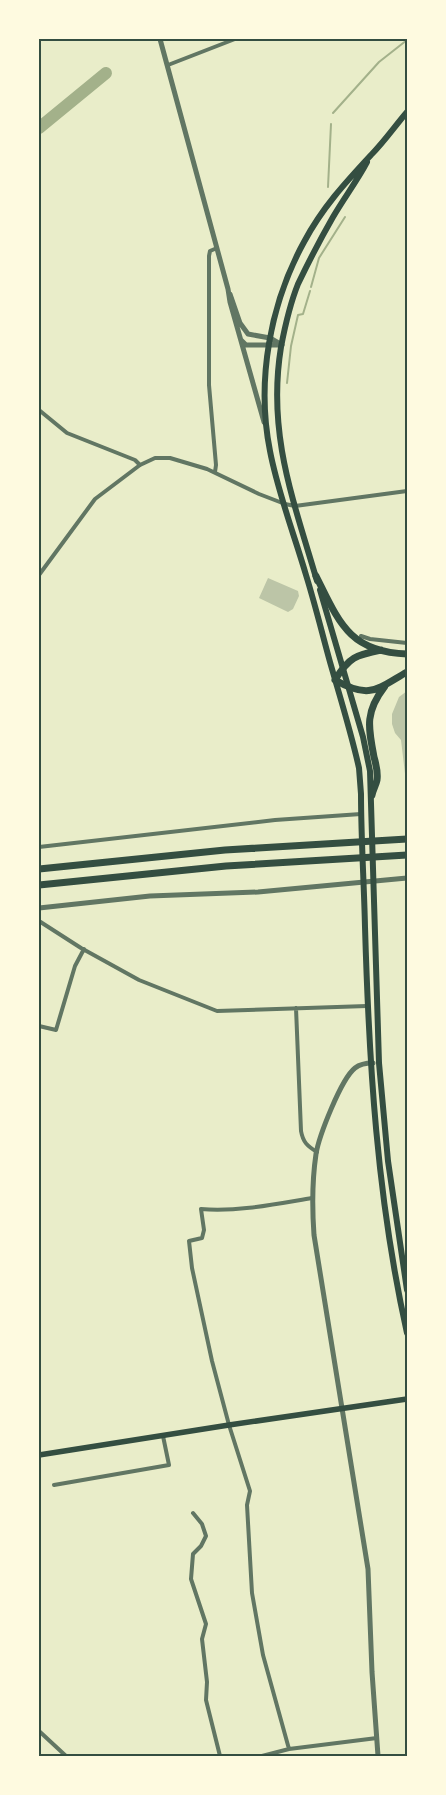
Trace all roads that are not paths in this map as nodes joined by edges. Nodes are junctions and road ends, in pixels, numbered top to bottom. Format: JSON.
{"nodes":[{"id":1,"x":160,"y":39,"type":"edge"},
{"id":2,"x":235,"y":39,"type":"edge"},
{"id":3,"x":168,"y":65,"type":"junction"},
{"id":4,"x":407,"y":112,"type":"edge"},
{"id":5,"x":370,"y":156,"type":"junction"},
{"id":6,"x":217,"y":248,"type":"junction"},
{"id":7,"x":228,"y":289,"type":"junction"},
{"id":8,"x":270,"y":338,"type":"junction"},
{"id":9,"x":240,"y":339,"type":"junction"},
{"id":10,"x":282,"y":345,"type":"junction"},
{"id":11,"x":269,"y":346,"type":"junction"},
{"id":12,"x":39,"y":410,"type":"edge"},
{"id":13,"x":267,"y":432,"type":"junction"},
{"id":14,"x":140,"y":465,"type":"junction"},
{"id":15,"x":215,"y":472,"type":"junction"},
{"id":16,"x":407,"y":491,"type":"edge"},
{"id":17,"x":285,"y":504,"type":"junction"},
{"id":18,"x":295,"y":506,"type":"junction"},
{"id":19,"x":39,"y":575,"type":"edge"},
{"id":20,"x":316,"y":576,"type":"junction"},
{"id":21,"x":362,"y":636,"type":"dead end"},
{"id":22,"x":407,"y":644,"type":"edge"},
{"id":23,"x":381,"y":650,"type":"junction"},
{"id":24,"x":407,"y":654,"type":"edge"},
{"id":25,"x":343,"y":666,"type":"junction"},
{"id":26,"x":407,"y":672,"type":"edge"},
{"id":27,"x":335,"y":680,"type":"junction"},
{"id":28,"x":385,"y":686,"type":"junction"},
{"id":29,"x":349,"y":688,"type":"junction"},
{"id":30,"x":372,"y":795,"type":"junction"},
{"id":31,"x":361,"y":814,"type":"junction"},
{"id":32,"x":407,"y":837,"type":"edge"},
{"id":33,"x":39,"y":847,"type":"edge"},
{"id":34,"x":407,"y":855,"type":"edge"},
{"id":35,"x":39,"y":869,"type":"edge"},
{"id":36,"x":407,"y":878,"type":"edge"},
{"id":37,"x":374,"y":880,"type":"junction"},
{"id":38,"x":364,"y":881,"type":"junction"},
{"id":39,"x":39,"y":885,"type":"edge"},
{"id":40,"x":39,"y":908,"type":"edge"},
{"id":41,"x":39,"y":921,"type":"edge"},
{"id":42,"x":84,"y":950,"type":"junction"},
{"id":43,"x":367,"y":1006,"type":"junction"},
{"id":44,"x":296,"y":1008,"type":"junction"},
{"id":45,"x":39,"y":1026,"type":"edge"},
{"id":46,"x":370,"y":1063,"type":"junction"},
{"id":47,"x":379,"y":1063,"type":"junction"},
{"id":48,"x":317,"y":1152,"type":"junction"},
{"id":49,"x":312,"y":1198,"type":"junction"},
{"id":50,"x":407,"y":1290,"type":"edge"},
{"id":51,"x":407,"y":1332,"type":"edge"},
{"id":52,"x":407,"y":1399,"type":"edge"},
{"id":53,"x":341,"y":1409,"type":"junction"},
{"id":54,"x":229,"y":1425,"type":"junction"},
{"id":55,"x":163,"y":1436,"type":"junction"},
{"id":56,"x":39,"y":1455,"type":"edge"},
{"id":57,"x":54,"y":1485,"type":"dead end"},
{"id":58,"x":193,"y":1513,"type":"dead end"},
{"id":59,"x":39,"y":1731,"type":"edge"},
{"id":60,"x":377,"y":1738,"type":"junction"},
{"id":61,"x":289,"y":1749,"type":"junction"},
{"id":62,"x":273,"y":1754,"type":"edge"},
{"id":63,"x":66,"y":1756,"type":"edge"},
{"id":64,"x":220,"y":1756,"type":"edge"},
{"id":65,"x":262,"y":1756,"type":"edge"},
{"id":66,"x":378,"y":1756,"type":"edge"}],
"edges":[{"from":1,"to":3,"type":"street"},
{"from":2,"to":3,"type":"street"},
{"from":3,"to":6,"type":"street"},
{"from":4,"to":5,"type":"highway"},
{"from":5,"to":8,"type":"highway"},
{"from":5,"to":10,"type":"highway"},
{"from":6,"to":7,"type":"street"},
{"from":6,"to":15,"type":"street"},
{"from":7,"to":8,"type":"street"},
{"from":7,"to":9,"type":"street"},
{"from":8,"to":10,"type":"street"},
{"from":8,"to":11,"type":"highway"},
{"from":9,"to":11,"type":"street"},
{"from":9,"to":13,"type":"street"},
{"from":10,"to":11,"type":"street"},
{"from":10,"to":18,"type":"highway"},
{"from":11,"to":13,"type":"highway"},
{"from":12,"to":14,"type":"street"},
{"from":13,"to":17,"type":"highway"},
{"from":14,"to":15,"type":"street"},
{"from":14,"to":19,"type":"street"},
{"from":15,"to":17,"type":"street"},
{"from":16,"to":18,"type":"street"},
{"from":17,"to":18,"type":"street"},
{"from":17,"to":27,"type":"highway"},
{"from":18,"to":20,"type":"highway"},
{"from":20,"to":23,"type":"highway"},
{"from":20,"to":25,"type":"highway"},
{"from":21,"to":22,"type":"street"},
{"from":23,"to":24,"type":"highway"},
{"from":23,"to":25,"type":"highway"},
{"from":25,"to":27,"type":"highway"},
{"from":25,"to":29,"type":"highway"},
{"from":26,"to":28,"type":"highway"},
{"from":27,"to":29,"type":"highway"},
{"from":27,"to":31,"type":"highway"},
{"from":28,"to":29,"type":"highway"},
{"from":28,"to":30,"type":"highway"},
{"from":29,"to":30,"type":"highway"},
{"from":30,"to":37,"type":"highway"},
{"from":31,"to":33,"type":"street"},
{"from":31,"to":38,"type":"highway"},
{"from":32,"to":35,"type":"highway"},
{"from":34,"to":39,"type":"highway"},
{"from":36,"to":37,"type":"street"},
{"from":37,"to":38,"type":"street"},
{"from":37,"to":47,"type":"highway"},
{"from":38,"to":40,"type":"street"},
{"from":38,"to":43,"type":"highway"},
{"from":41,"to":42,"type":"street"},
{"from":42,"to":44,"type":"street"},
{"from":42,"to":45,"type":"street"},
{"from":43,"to":44,"type":"street"},
{"from":43,"to":46,"type":"highway"},
{"from":44,"to":48,"type":"street"},
{"from":46,"to":47,"type":"street"},
{"from":46,"to":48,"type":"street"},
{"from":46,"to":51,"type":"highway"},
{"from":47,"to":50,"type":"highway"},
{"from":48,"to":49,"type":"street"},
{"from":49,"to":53,"type":"street"},
{"from":49,"to":54,"type":"street"},
{"from":52,"to":53,"type":"main road"},
{"from":53,"to":54,"type":"main road"},
{"from":53,"to":60,"type":"street"},
{"from":54,"to":55,"type":"main road"},
{"from":54,"to":61,"type":"street"},
{"from":55,"to":56,"type":"main road"},
{"from":55,"to":57,"type":"street"},
{"from":58,"to":64,"type":"street"},
{"from":59,"to":63,"type":"street"},
{"from":60,"to":61,"type":"street"},
{"from":60,"to":66,"type":"street"},
{"from":61,"to":62,"type":"street"},
{"from":62,"to":65,"type":"street"}]}
